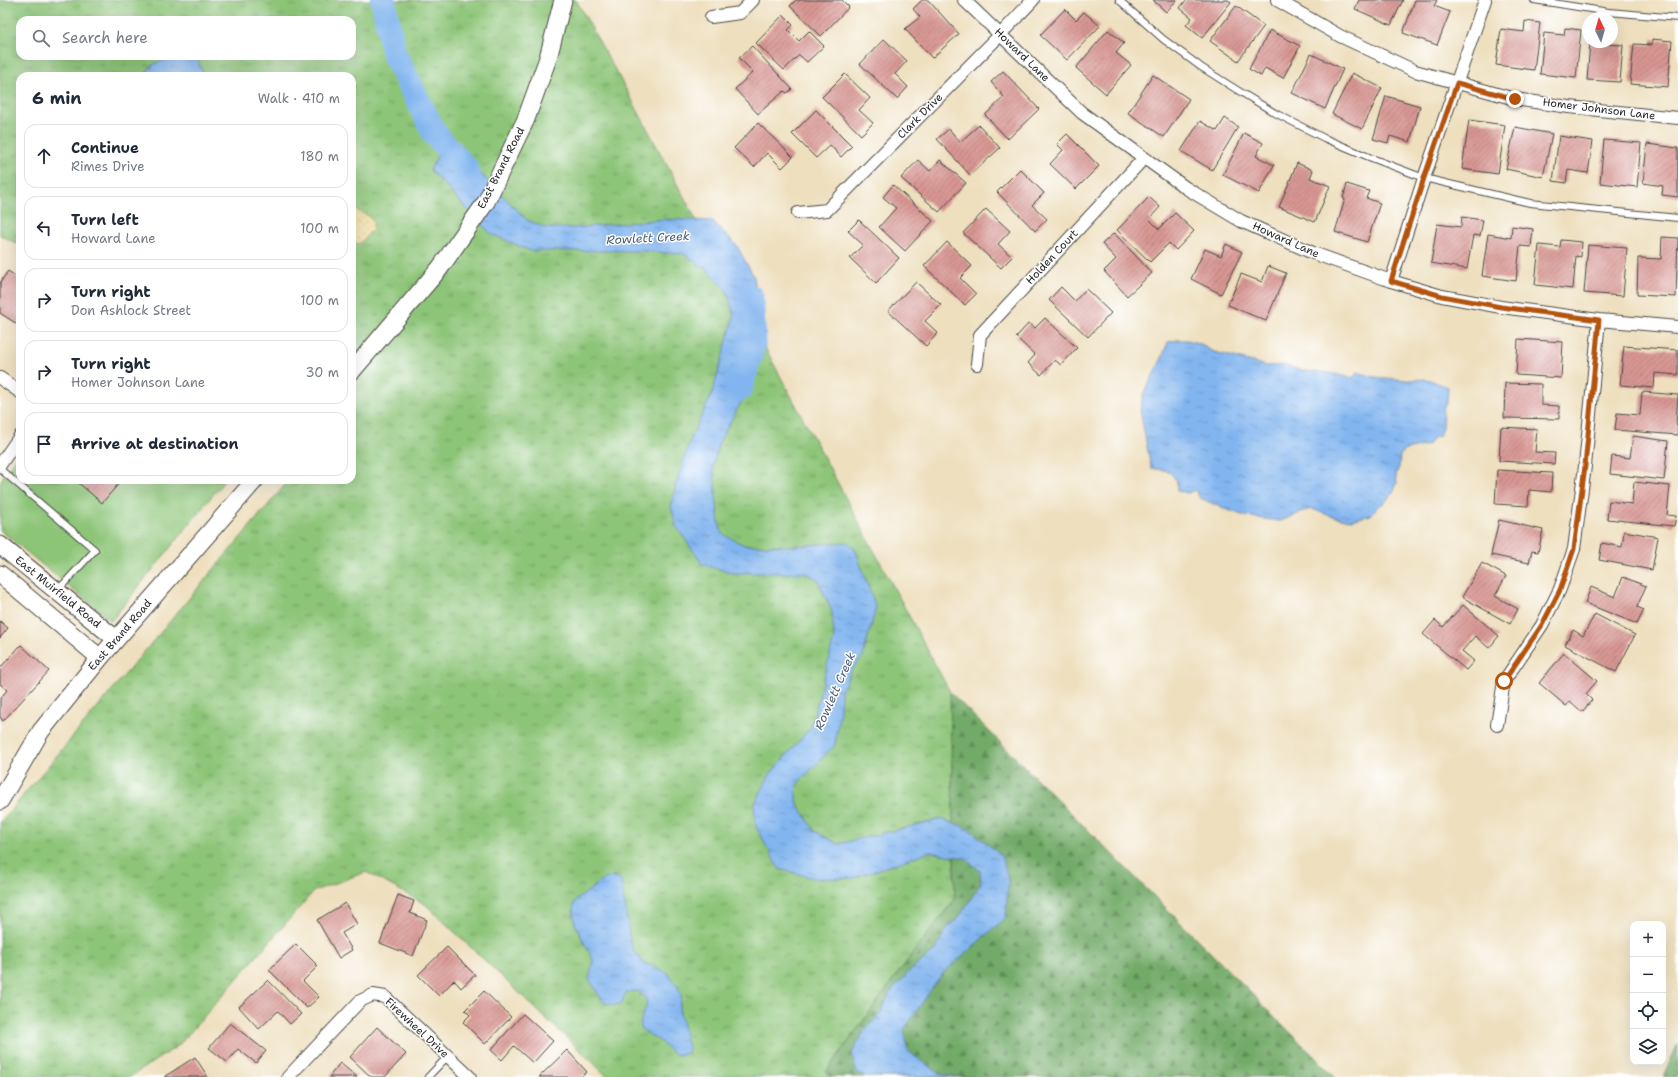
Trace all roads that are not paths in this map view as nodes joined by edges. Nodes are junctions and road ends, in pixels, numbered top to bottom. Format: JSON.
{"nodes":[{"id":1,"x":563,"y":0,"type":"edge"},
{"id":2,"x":753,"y":0,"type":"edge"},
{"id":3,"x":964,"y":0,"type":"edge"},
{"id":4,"x":1033,"y":0,"type":"edge"},
{"id":5,"x":1119,"y":0,"type":"edge"},
{"id":6,"x":1277,"y":0,"type":"edge"},
{"id":7,"x":1485,"y":0,"type":"edge"},
{"id":8,"x":1534,"y":0,"type":"edge"},
{"id":9,"x":711,"y":18,"type":"dead end"},
{"id":10,"x":1678,"y":18,"type":"edge"},
{"id":11,"x":1000,"y":35,"type":"junction"},
{"id":12,"x":1457,"y":83,"type":"junction"},
{"id":13,"x":1678,"y":118,"type":"edge"},
{"id":14,"x":1144,"y":158,"type":"junction"},
{"id":15,"x":1424,"y":178,"type":"junction"},
{"id":16,"x":798,"y":213,"type":"dead end"},
{"id":17,"x":1678,"y":218,"type":"edge"},
{"id":18,"x":1391,"y":281,"type":"junction"},
{"id":19,"x":1599,"y":320,"type":"junction"},
{"id":20,"x":1678,"y":327,"type":"edge"},
{"id":21,"x":977,"y":364,"type":"dead end"},
{"id":22,"x":356,"y":366,"type":"edge"},
{"id":23,"x":0,"y":378,"type":"edge"},
{"id":24,"x":16,"y":389,"type":"edge"},
{"id":25,"x":16,"y":442,"type":"edge"},
{"id":26,"x":0,"y":465,"type":"edge"},
{"id":27,"x":0,"y":469,"type":"edge"},
{"id":28,"x":16,"y":483,"type":"edge"},
{"id":29,"x":18,"y":484,"type":"edge"},
{"id":30,"x":252,"y":484,"type":"edge"},
{"id":31,"x":0,"y":545,"type":"edge"},
{"id":32,"x":0,"y":574,"type":"edge"},
{"id":33,"x":57,"y":591,"type":"junction"},
{"id":34,"x":116,"y":639,"type":"junction"},
{"id":35,"x":100,"y":658,"type":"junction"},
{"id":36,"x":1497,"y":725,"type":"dead end"},
{"id":37,"x":0,"y":801,"type":"edge"},
{"id":38,"x":448,"y":1056,"type":"junction"},
{"id":39,"x":288,"y":1077,"type":"edge"},
{"id":40,"x":428,"y":1077,"type":"edge"},
{"id":41,"x":470,"y":1077,"type":"edge"}],
"edges":[{"from":1,"to":22,"type":"main road","name":"East Brand Road"},
{"from":2,"to":9,"type":"street"},
{"from":3,"to":11,"type":"street","name":"Howard Lane"},
{"from":4,"to":11,"type":"street","name":"Clark Drive"},
{"from":5,"to":15,"type":"lane"},
{"from":6,"to":12,"type":"street","name":"Homer Johnson Lane"},
{"from":7,"to":12,"type":"street"},
{"from":8,"to":10,"type":"lane"},
{"from":11,"to":14,"type":"street","name":"Howard Lane"},
{"from":11,"to":16,"type":"street","name":"Clark Drive"},
{"from":12,"to":13,"type":"street","name":"Homer Johnson Lane"},
{"from":12,"to":15,"type":"street"},
{"from":14,"to":18,"type":"street","name":"Howard Lane"},
{"from":14,"to":21,"type":"street","name":"Holden Court"},
{"from":15,"to":17,"type":"lane"},
{"from":15,"to":18,"type":"street"},
{"from":18,"to":19,"type":"street","name":"Howard Lane"},
{"from":19,"to":20,"type":"street","name":"Howard Lane"},
{"from":19,"to":36,"type":"street"},
{"from":23,"to":24,"type":"street"},
{"from":25,"to":26,"type":"street"},
{"from":27,"to":28,"type":"lane"},
{"from":29,"to":33,"type":"lane"},
{"from":30,"to":34,"type":"main road","name":"East Brand Road"},
{"from":31,"to":33,"type":"main road","name":"East Muirfield Road"},
{"from":32,"to":35,"type":"main road","name":"East Muirfield Road"},
{"from":33,"to":34,"type":"main road","name":"East Muirfield Road"},
{"from":34,"to":35,"type":"main road","name":"East Brand Road"},
{"from":35,"to":37,"type":"main road","name":"East Brand Road"},
{"from":38,"to":39,"type":"street","name":"Firewheel Drive"},
{"from":38,"to":40,"type":"lane"},
{"from":38,"to":41,"type":"street","name":"Firewheel Drive"}]}
